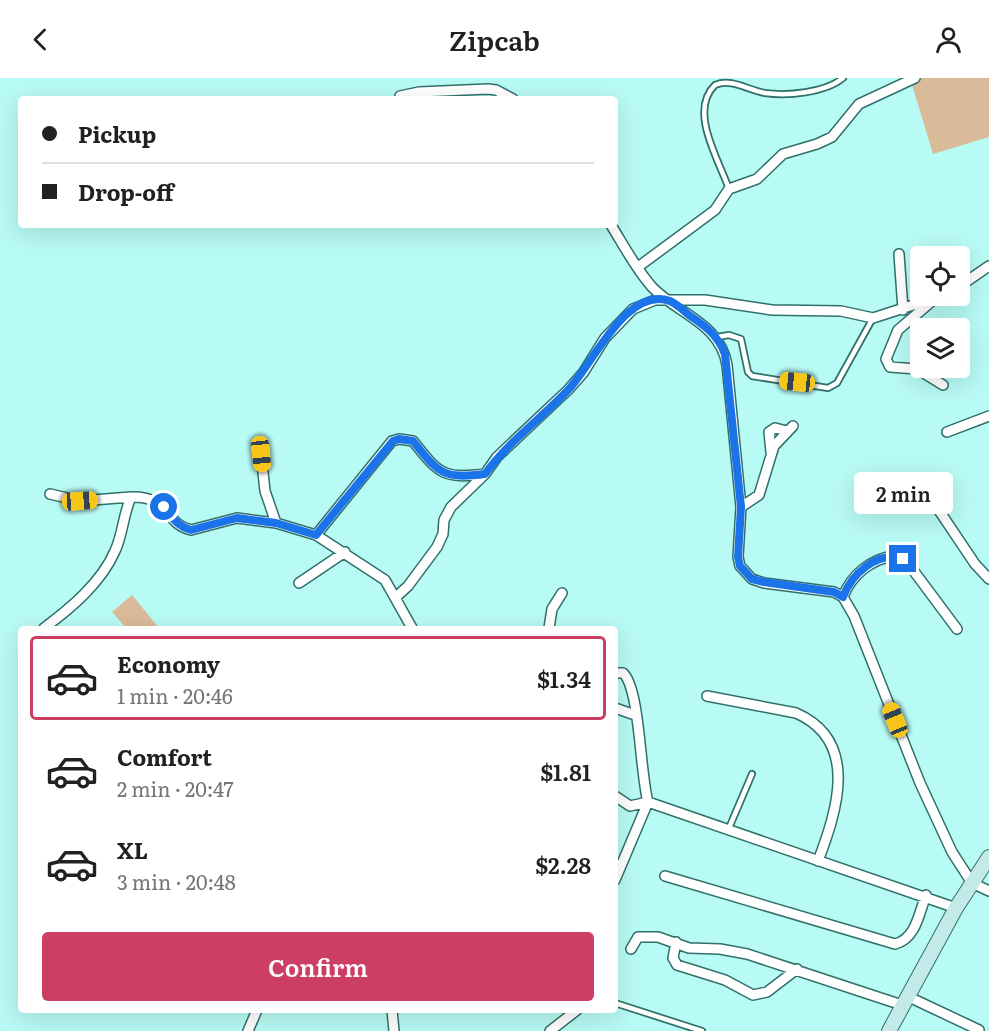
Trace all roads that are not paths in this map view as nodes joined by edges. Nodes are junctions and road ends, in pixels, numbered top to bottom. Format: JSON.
{"nodes":[{"id":1,"x":843,"y":78,"type":"edge"},
{"id":2,"x":915,"y":78,"type":"edge"},
{"id":3,"x":400,"y":96,"type":"dead end"},
{"id":4,"x":507,"y":96,"type":"edge"},
{"id":5,"x":729,"y":189,"type":"junction"},
{"id":6,"x":613,"y":228,"type":"edge"},
{"id":7,"x":899,"y":254,"type":"dead end"},
{"id":8,"x":989,"y":266,"type":"edge"},
{"id":9,"x":638,"y":267,"type":"junction"},
{"id":10,"x":970,"y":279,"type":"edge"},
{"id":11,"x":670,"y":301,"type":"junction"},
{"id":12,"x":914,"y":306,"type":"edge"},
{"id":13,"x":927,"y":306,"type":"edge"},
{"id":14,"x":903,"y":310,"type":"junction"},
{"id":15,"x":873,"y":318,"type":"junction"},
{"id":16,"x":717,"y":337,"type":"junction"},
{"id":17,"x":943,"y":385,"type":"dead end"},
{"id":18,"x":989,"y":416,"type":"edge"},
{"id":19,"x":790,"y":428,"type":"dead end"},
{"id":20,"x":947,"y":432,"type":"dead end"},
{"id":21,"x":261,"y":454,"type":"dead end"},
{"id":22,"x":485,"y":474,"type":"junction"},
{"id":23,"x":50,"y":494,"type":"dead end"},
{"id":24,"x":131,"y":497,"type":"junction"},
{"id":25,"x":932,"y":500,"type":"dead end"},
{"id":26,"x":741,"y":507,"type":"junction"},
{"id":27,"x":276,"y":523,"type":"junction"},
{"id":28,"x":316,"y":535,"type":"junction"},
{"id":29,"x":345,"y":552,"type":"junction"},
{"id":30,"x":989,"y":579,"type":"edge"},
{"id":31,"x":299,"y":583,"type":"dead end"},
{"id":32,"x":562,"y":593,"type":"dead end"},
{"id":33,"x":843,"y":597,"type":"junction"},
{"id":34,"x":395,"y":598,"type":"junction"},
{"id":35,"x":47,"y":626,"type":"edge"},
{"id":36,"x":411,"y":626,"type":"edge"},
{"id":37,"x":549,"y":626,"type":"edge"},
{"id":38,"x":957,"y":629,"type":"dead end"},
{"id":39,"x":618,"y":673,"type":"edge"},
{"id":40,"x":707,"y":696,"type":"dead end"},
{"id":41,"x":618,"y":709,"type":"edge"},
{"id":42,"x":636,"y":715,"type":"junction"},
{"id":43,"x":752,"y":774,"type":"dead end"},
{"id":44,"x":618,"y":798,"type":"edge"},
{"id":45,"x":648,"y":802,"type":"junction"},
{"id":46,"x":729,"y":828,"type":"junction"},
{"id":47,"x":989,"y":857,"type":"edge"},
{"id":48,"x":818,"y":861,"type":"junction"},
{"id":49,"x":618,"y":873,"type":"edge"},
{"id":50,"x":665,"y":876,"type":"dead end"},
{"id":51,"x":972,"y":883,"type":"junction"},
{"id":52,"x":989,"y":891,"type":"edge"},
{"id":53,"x":926,"y":895,"type":"junction"},
{"id":54,"x":956,"y":908,"type":"junction"},
{"id":55,"x":676,"y":942,"type":"junction"},
{"id":56,"x":631,"y":950,"type":"dead end"},
{"id":57,"x":797,"y":969,"type":"junction"},
{"id":58,"x":905,"y":1001,"type":"junction"},
{"id":59,"x":618,"y":1004,"type":"edge"},
{"id":60,"x":256,"y":1013,"type":"edge"},
{"id":61,"x":392,"y":1013,"type":"edge"},
{"id":62,"x":573,"y":1013,"type":"edge"},
{"id":63,"x":979,"y":1030,"type":"edge"},
{"id":64,"x":248,"y":1031,"type":"edge"},
{"id":65,"x":394,"y":1031,"type":"edge"},
{"id":66,"x":550,"y":1031,"type":"edge"},
{"id":67,"x":702,"y":1031,"type":"edge"},
{"id":68,"x":889,"y":1031,"type":"edge"}],
"edges":[{"from":1,"to":5,"type":"lane"},
{"from":2,"to":5,"type":"street"},
{"from":3,"to":4,"type":"street"},
{"from":5,"to":9,"type":"street"},
{"from":6,"to":9,"type":"street"},
{"from":7,"to":14,"type":"street"},
{"from":8,"to":10,"type":"street"},
{"from":9,"to":11,"type":"street"},
{"from":11,"to":15,"type":"street"},
{"from":11,"to":16,"type":"street"},
{"from":11,"to":22,"type":"street"},
{"from":12,"to":14,"type":"street"},
{"from":13,"to":17,"type":"street"},
{"from":14,"to":15,"type":"street"},
{"from":15,"to":16,"type":"lane"},
{"from":16,"to":26,"type":"street"},
{"from":18,"to":20,"type":"street"},
{"from":19,"to":26,"type":"street"},
{"from":21,"to":27,"type":"street"},
{"from":22,"to":28,"type":"street"},
{"from":22,"to":34,"type":"street"},
{"from":23,"to":24,"type":"street"},
{"from":24,"to":27,"type":"street"},
{"from":24,"to":35,"type":"street"},
{"from":25,"to":30,"type":"street"},
{"from":26,"to":33,"type":"street"},
{"from":27,"to":28,"type":"street"},
{"from":28,"to":29,"type":"street"},
{"from":29,"to":31,"type":"street"},
{"from":29,"to":34,"type":"street"},
{"from":32,"to":37,"type":"street"},
{"from":33,"to":38,"type":"street"},
{"from":33,"to":51,"type":"street"},
{"from":34,"to":36,"type":"street"},
{"from":39,"to":42,"type":"street"},
{"from":40,"to":48,"type":"street"},
{"from":41,"to":42,"type":"street"},
{"from":42,"to":45,"type":"street"},
{"from":43,"to":46,"type":"lane"},
{"from":44,"to":45,"type":"street"},
{"from":45,"to":46,"type":"street"},
{"from":45,"to":49,"type":"street"},
{"from":46,"to":48,"type":"street"},
{"from":47,"to":51,"type":"main road"},
{"from":48,"to":53,"type":"street"},
{"from":50,"to":53,"type":"street"},
{"from":51,"to":52,"type":"street"},
{"from":51,"to":54,"type":"main road"},
{"from":53,"to":54,"type":"street"},
{"from":54,"to":58,"type":"main road"},
{"from":55,"to":56,"type":"street"},
{"from":55,"to":57,"type":"street"},
{"from":55,"to":57,"type":"street"},
{"from":57,"to":58,"type":"street"},
{"from":58,"to":63,"type":"street"},
{"from":58,"to":68,"type":"main road"},
{"from":59,"to":67,"type":"lane"},
{"from":60,"to":64,"type":"street"},
{"from":61,"to":65,"type":"street"},
{"from":62,"to":66,"type":"street"}]}
